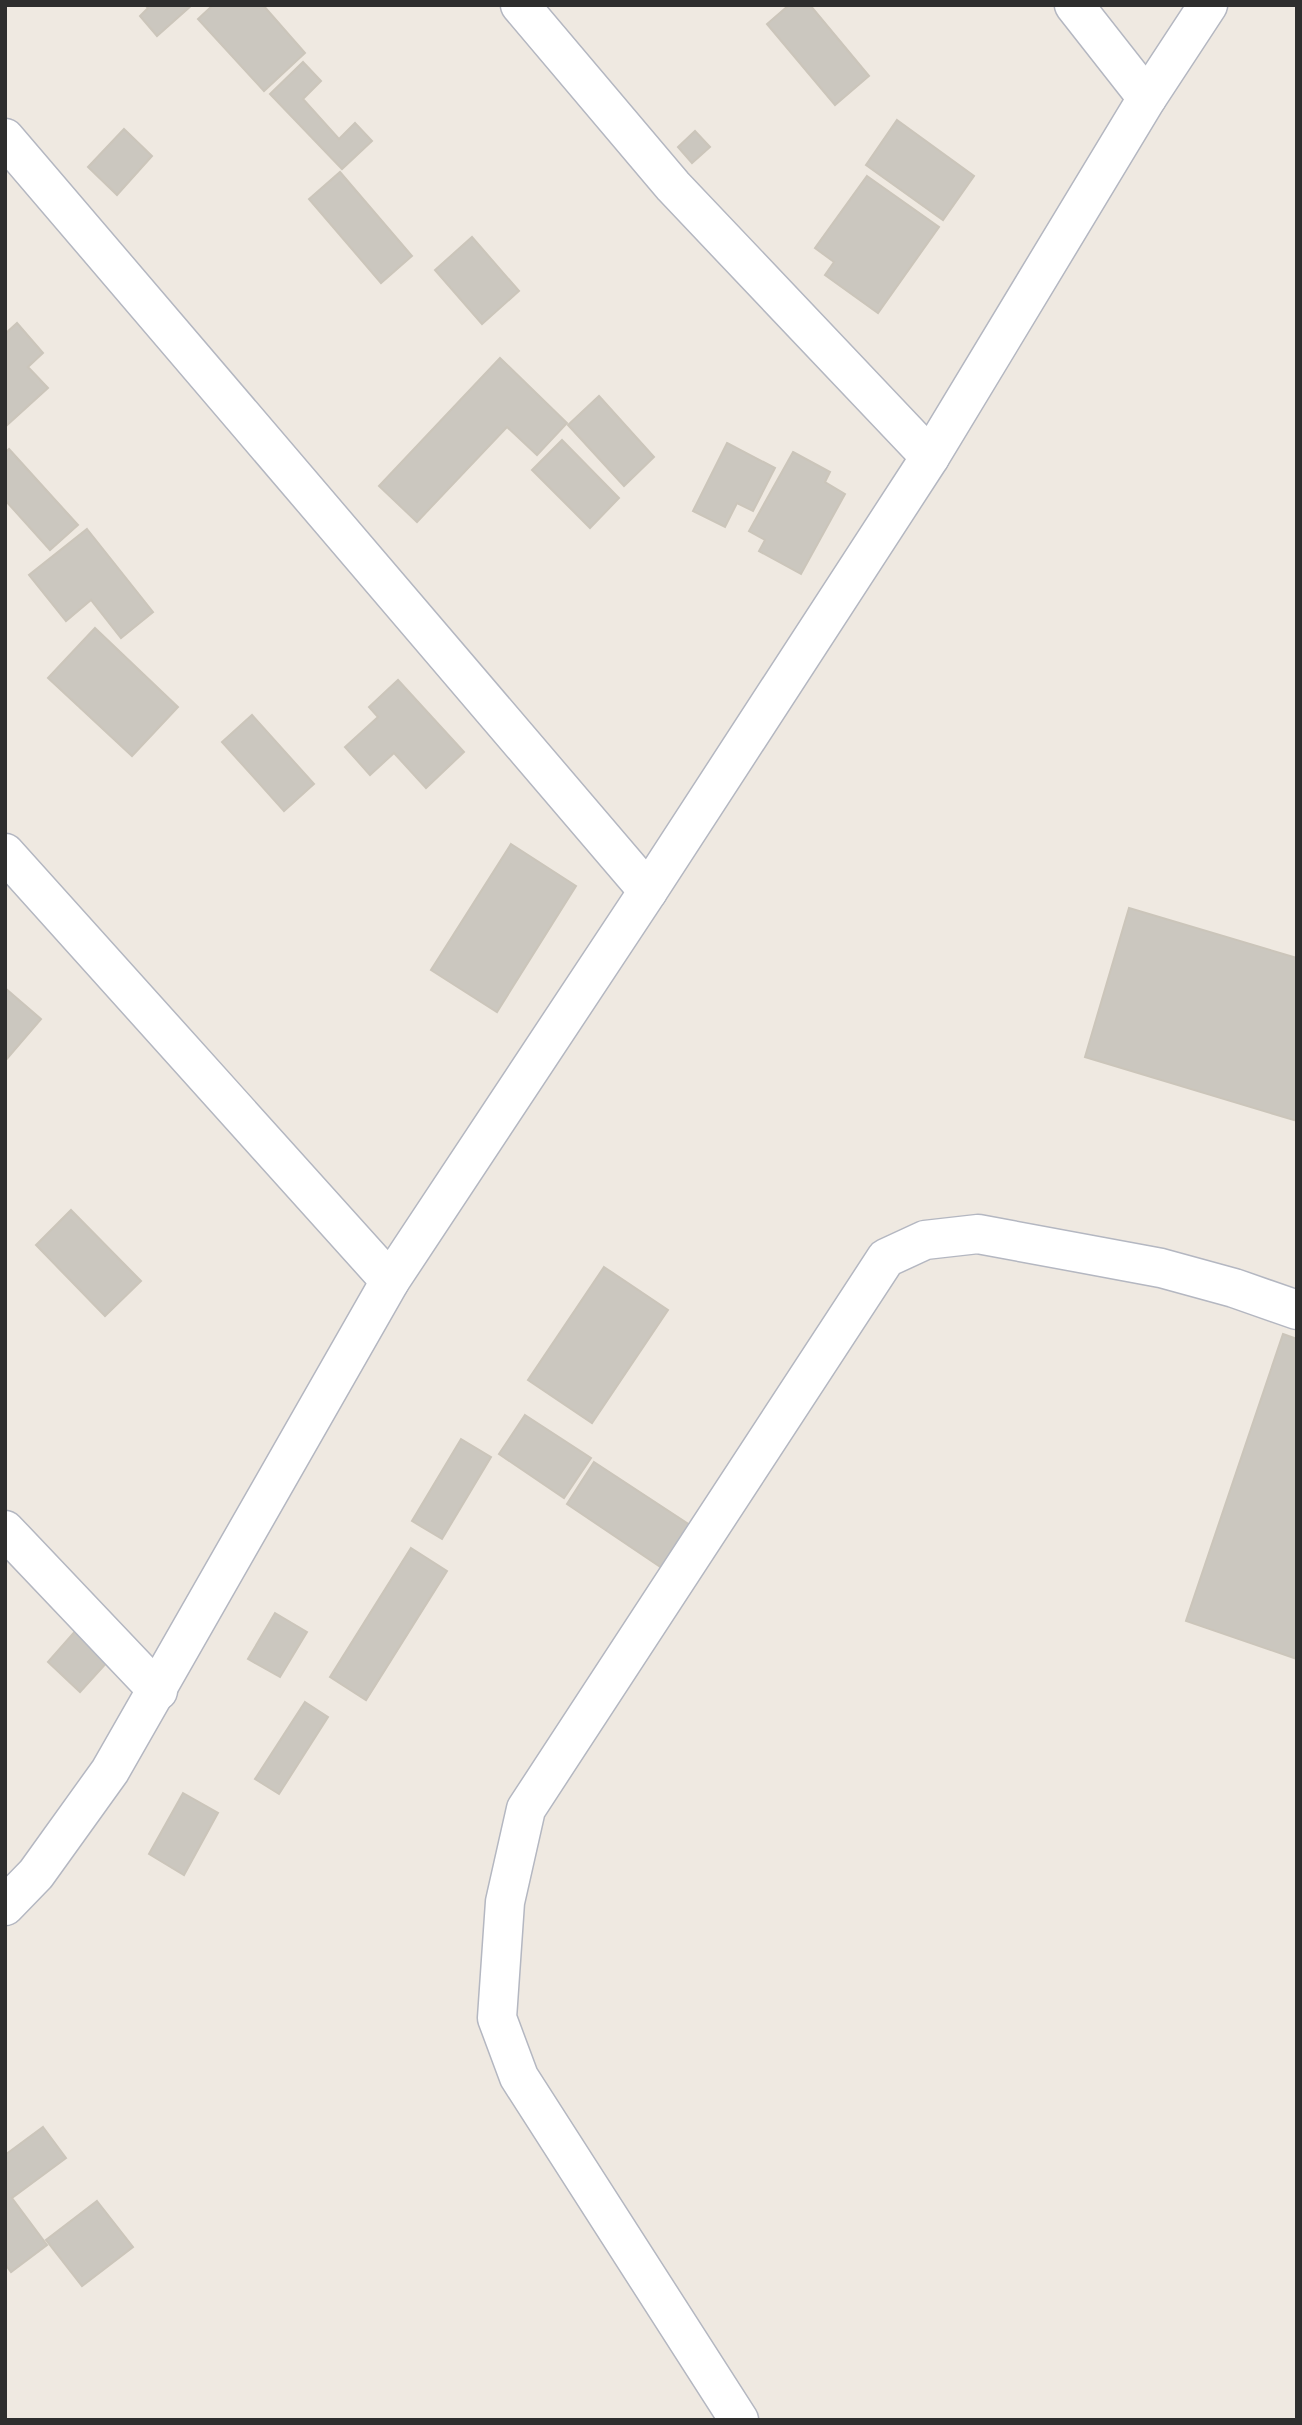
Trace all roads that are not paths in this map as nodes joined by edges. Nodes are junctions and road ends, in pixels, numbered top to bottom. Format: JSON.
{"nodes":[{"id":1,"x":520,"y":5,"type":"edge"},
{"id":2,"x":1074,"y":5,"type":"edge"},
{"id":3,"x":1208,"y":5,"type":"edge"},
{"id":4,"x":1147,"y":98,"type":"junction"},
{"id":5,"x":5,"y":138,"type":"edge"},
{"id":6,"x":930,"y":457,"type":"junction"},
{"id":7,"x":5,"y":853,"type":"edge"},
{"id":8,"x":648,"y":891,"type":"junction"},
{"id":9,"x":390,"y":1281,"type":"junction"},
{"id":10,"x":1297,"y":1310,"type":"edge"},
{"id":11,"x":5,"y":1530,"type":"edge"},
{"id":12,"x":158,"y":1691,"type":"junction"},
{"id":13,"x":5,"y":1906,"type":"edge"},
{"id":14,"x":739,"y":2420,"type":"edge"}],
"edges":[{"from":1,"to":6,"type":"street"},
{"from":2,"to":4,"type":"street"},
{"from":3,"to":4,"type":"street"},
{"from":4,"to":6,"type":"street"},
{"from":5,"to":8,"type":"street"},
{"from":6,"to":8,"type":"street"},
{"from":7,"to":9,"type":"street"},
{"from":8,"to":9,"type":"street"},
{"from":9,"to":12,"type":"street"},
{"from":10,"to":14,"type":"street"},
{"from":11,"to":12,"type":"street"},
{"from":12,"to":13,"type":"street"}]}
